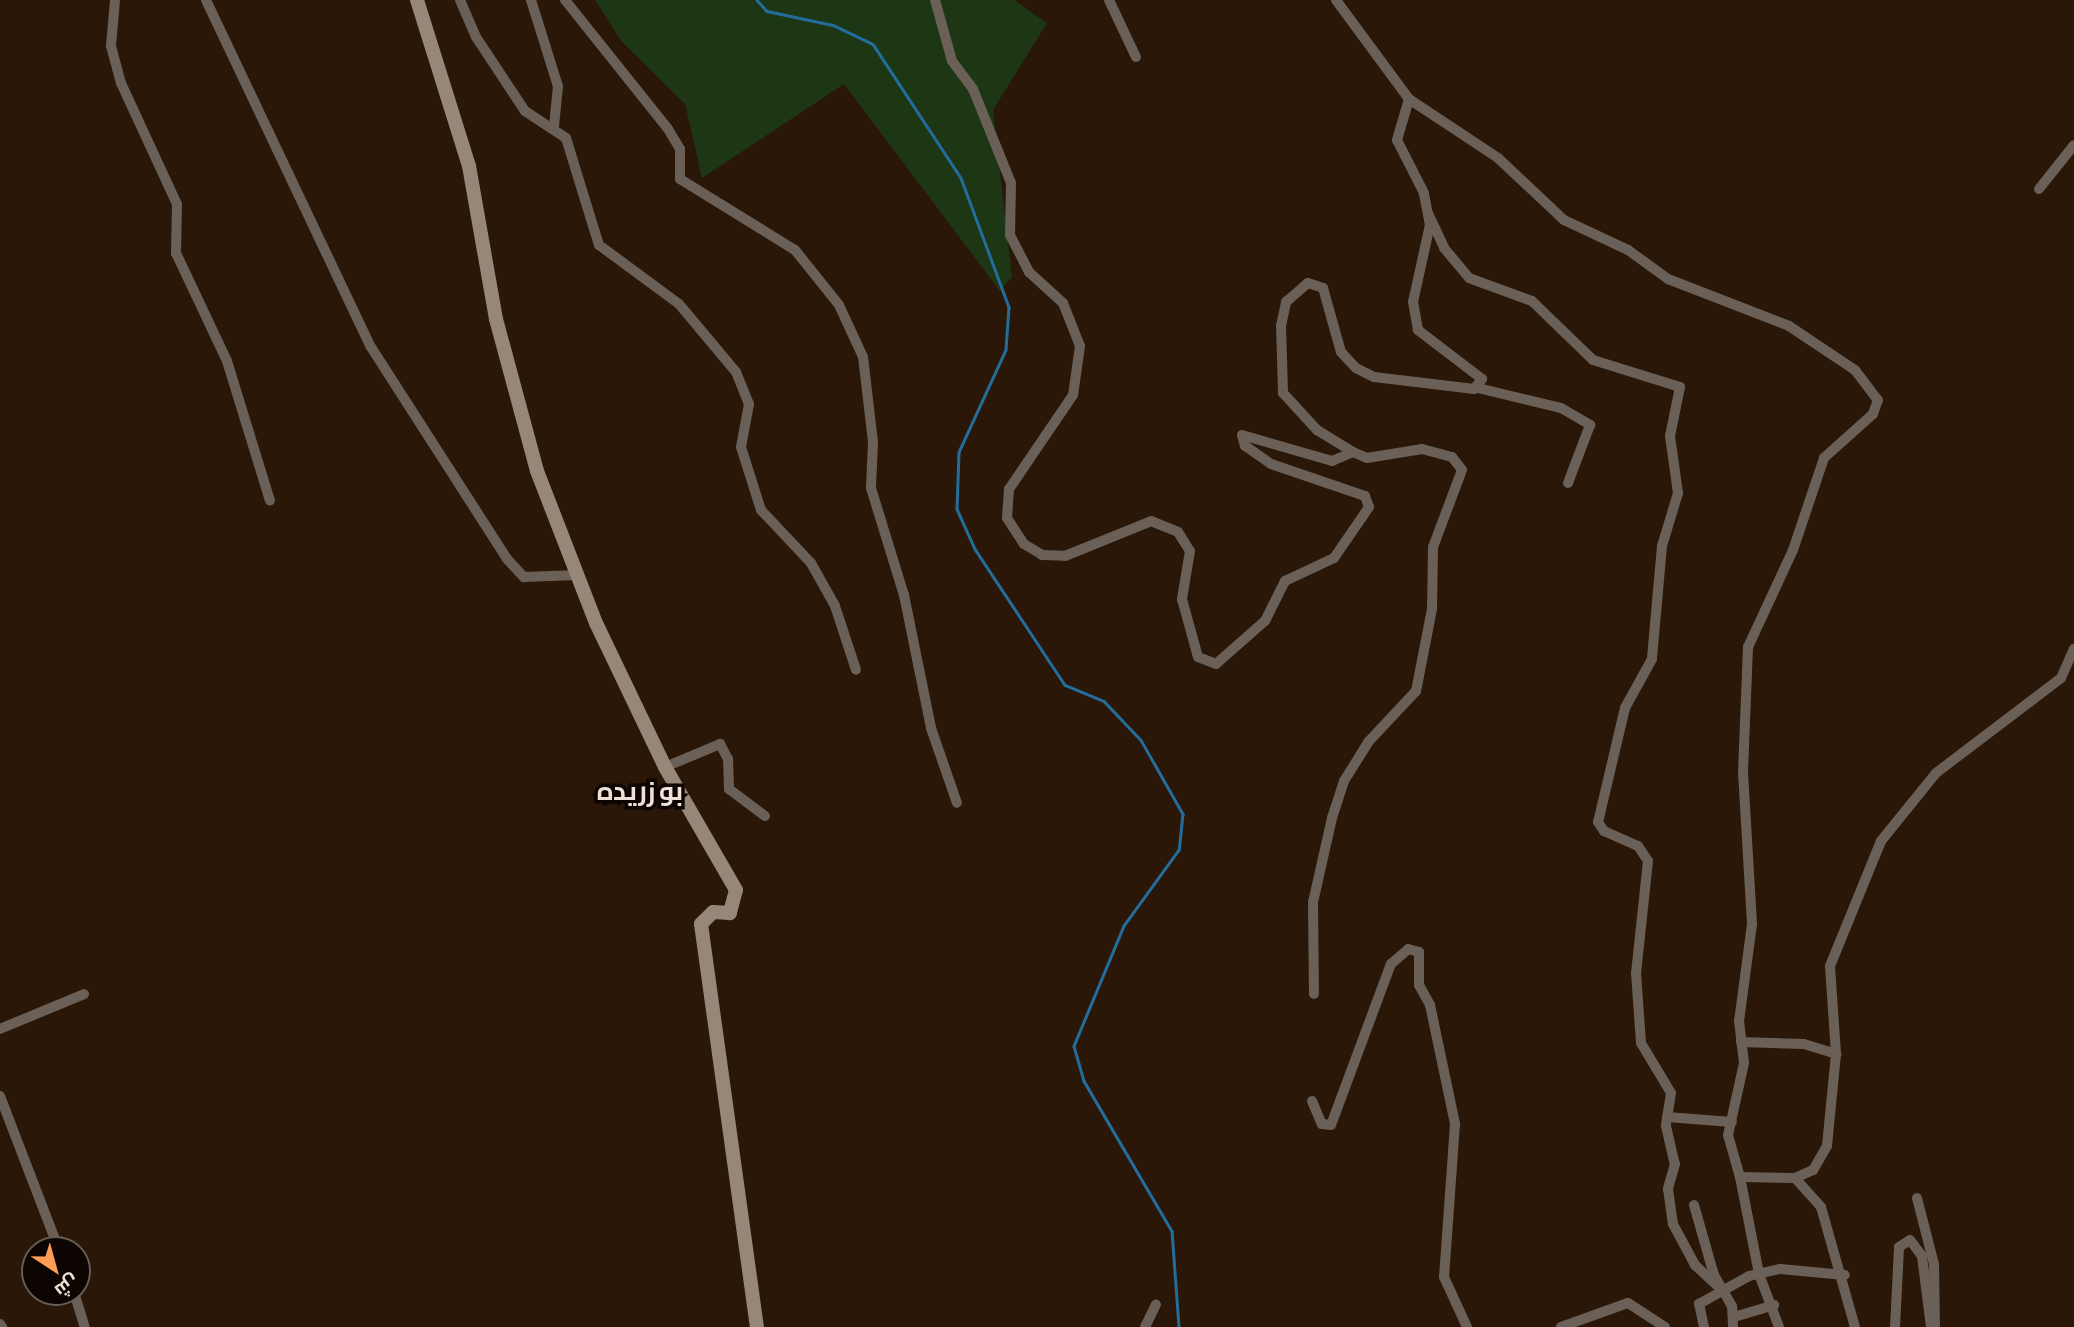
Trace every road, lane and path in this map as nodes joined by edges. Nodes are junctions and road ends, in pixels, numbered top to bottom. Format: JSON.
{"nodes":[{"id":1,"x":115,"y":0,"type":"edge"},
{"id":2,"x":206,"y":0,"type":"edge"},
{"id":3,"x":417,"y":0,"type":"edge"},
{"id":4,"x":460,"y":0,"type":"edge"},
{"id":5,"x":531,"y":0,"type":"edge"},
{"id":6,"x":565,"y":0,"type":"edge"},
{"id":7,"x":935,"y":0,"type":"edge"},
{"id":8,"x":1109,"y":0,"type":"edge"},
{"id":9,"x":1336,"y":0,"type":"edge"},
{"id":10,"x":1136,"y":57,"type":"dead end"},
{"id":11,"x":1409,"y":99,"type":"junction"},
{"id":12,"x":554,"y":126,"type":"junction"},
{"id":13,"x":2074,"y":145,"type":"edge"},
{"id":14,"x":2039,"y":189,"type":"dead end"},
{"id":15,"x":1428,"y":213,"type":"junction"},
{"id":16,"x":1478,"y":388,"type":"junction"},
{"id":17,"x":1353,"y":452,"type":"junction"},
{"id":18,"x":1568,"y":483,"type":"dead end"},
{"id":19,"x":270,"y":501,"type":"dead end"},
{"id":20,"x":578,"y":575,"type":"junction"},
{"id":21,"x":2074,"y":649,"type":"edge"},
{"id":22,"x":856,"y":670,"type":"dead end"},
{"id":23,"x":665,"y":767,"type":"junction"},
{"id":24,"x":957,"y":803,"type":"dead end"},
{"id":25,"x":765,"y":816,"type":"dead end"},
{"id":26,"x":1314,"y":993,"type":"dead end"},
{"id":27,"x":84,"y":994,"type":"dead end"},
{"id":28,"x":0,"y":1029,"type":"edge"},
{"id":29,"x":1741,"y":1042,"type":"junction"},
{"id":30,"x":1836,"y":1054,"type":"junction"},
{"id":31,"x":0,"y":1096,"type":"edge"},
{"id":32,"x":1312,"y":1101,"type":"dead end"},
{"id":33,"x":1667,"y":1117,"type":"junction"},
{"id":34,"x":1732,"y":1122,"type":"junction"},
{"id":35,"x":1740,"y":1177,"type":"junction"},
{"id":36,"x":1795,"y":1178,"type":"junction"},
{"id":37,"x":1917,"y":1198,"type":"dead end"},
{"id":38,"x":1694,"y":1205,"type":"dead end"},
{"id":39,"x":54,"y":1236,"type":"edge"},
{"id":40,"x":1759,"y":1274,"type":"junction"},
{"id":41,"x":1844,"y":1275,"type":"junction"},
{"id":42,"x":1720,"y":1288,"type":"junction"},
{"id":43,"x":1156,"y":1304,"type":"dead end"},
{"id":44,"x":1774,"y":1305,"type":"junction"},
{"id":45,"x":78,"y":1306,"type":"edge"},
{"id":46,"x":1734,"y":1322,"type":"edge"},
{"id":47,"x":1660,"y":1326,"type":"edge"},
{"id":48,"x":85,"y":1327,"type":"edge"},
{"id":49,"x":757,"y":1327,"type":"edge"},
{"id":50,"x":1144,"y":1327,"type":"edge"},
{"id":51,"x":1467,"y":1327,"type":"edge"},
{"id":52,"x":1562,"y":1327,"type":"edge"},
{"id":53,"x":1704,"y":1327,"type":"edge"},
{"id":54,"x":1779,"y":1327,"type":"edge"},
{"id":55,"x":1855,"y":1327,"type":"edge"},
{"id":56,"x":1895,"y":1327,"type":"edge"},
{"id":57,"x":1933,"y":1327,"type":"edge"}],
"edges":[{"from":1,"to":19,"type":"street"},
{"from":2,"to":20,"type":"street"},
{"from":3,"to":20,"type":"street"},
{"from":4,"to":12,"type":"street"},
{"from":5,"to":12,"type":"street"},
{"from":6,"to":24,"type":"street"},
{"from":7,"to":17,"type":"street"},
{"from":8,"to":10,"type":"street"},
{"from":9,"to":11,"type":"street"},
{"from":11,"to":15,"type":"street"},
{"from":11,"to":29,"type":"street"},
{"from":12,"to":22,"type":"street"},
{"from":13,"to":14,"type":"street"},
{"from":15,"to":16,"type":"street"},
{"from":15,"to":33,"type":"street"},
{"from":16,"to":17,"type":"street"},
{"from":16,"to":18,"type":"street"},
{"from":17,"to":26,"type":"street"},
{"from":20,"to":23,"type":"street"},
{"from":21,"to":30,"type":"street"},
{"from":23,"to":25,"type":"street"},
{"from":23,"to":49,"type":"street"},
{"from":27,"to":28,"type":"street"},
{"from":29,"to":30,"type":"street"},
{"from":29,"to":34,"type":"street"},
{"from":30,"to":36,"type":"street"},
{"from":31,"to":39,"type":"street"},
{"from":32,"to":51,"type":"street"},
{"from":33,"to":34,"type":"street"},
{"from":33,"to":42,"type":"street"},
{"from":34,"to":35,"type":"street"},
{"from":35,"to":36,"type":"street"},
{"from":35,"to":40,"type":"street"},
{"from":36,"to":41,"type":"street"},
{"from":37,"to":57,"type":"street"},
{"from":38,"to":42,"type":"street"},
{"from":40,"to":41,"type":"street"},
{"from":40,"to":42,"type":"street"},
{"from":40,"to":44,"type":"street"},
{"from":41,"to":55,"type":"street"},
{"from":42,"to":46,"type":"street"},
{"from":42,"to":53,"type":"street"},
{"from":43,"to":50,"type":"street"},
{"from":44,"to":46,"type":"street"},
{"from":44,"to":54,"type":"street"},
{"from":45,"to":48,"type":"street"},
{"from":47,"to":52,"type":"street"},
{"from":56,"to":57,"type":"street"}]}
